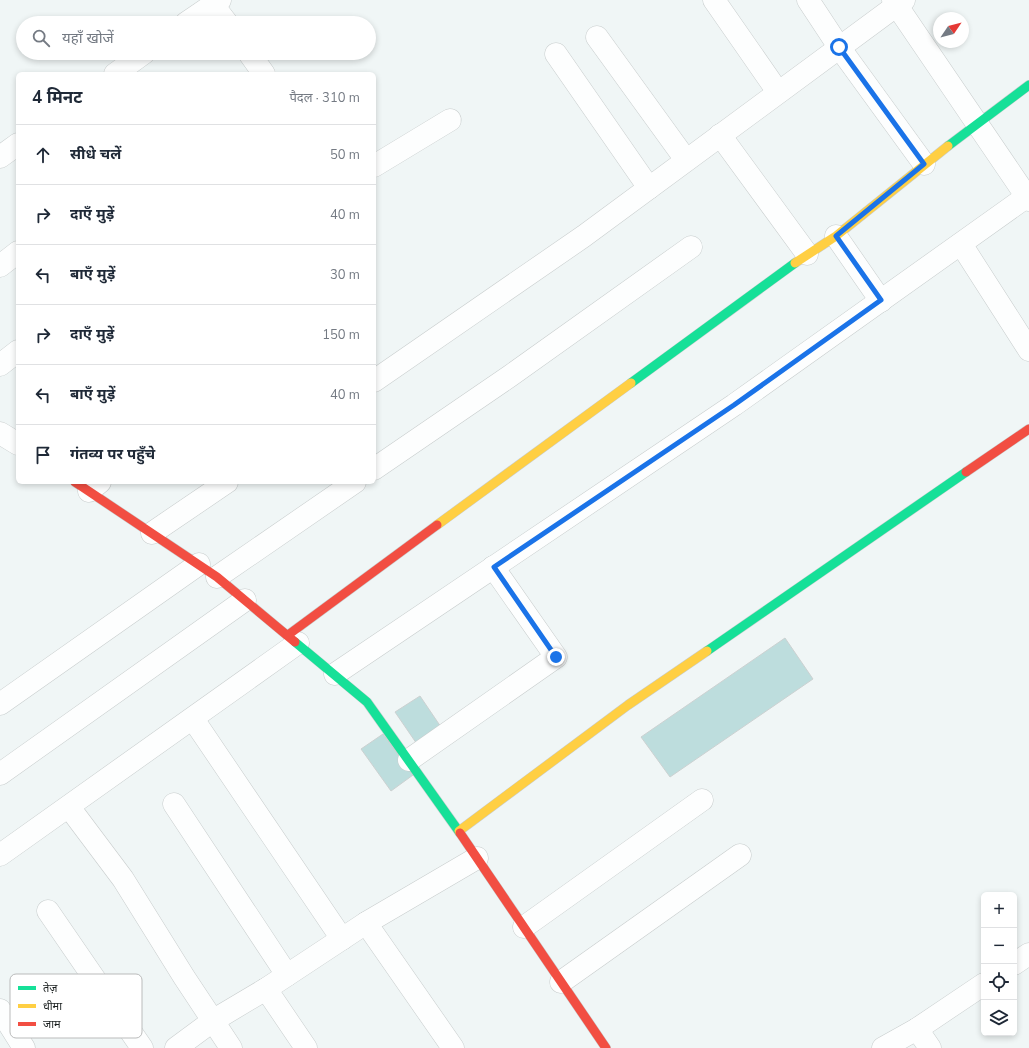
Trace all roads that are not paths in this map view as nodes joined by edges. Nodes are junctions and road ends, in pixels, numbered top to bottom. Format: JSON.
{"nodes":[{"id":1,"x":714,"y":0,"type":"edge"},
{"id":2,"x":808,"y":0,"type":"edge"},
{"id":3,"x":217,"y":2,"type":"edge"},
{"id":4,"x":898,"y":2,"type":"edge"},
{"id":5,"x":196,"y":16,"type":"edge"},
{"id":6,"x":224,"y":16,"type":"edge"},
{"id":7,"x":597,"y":37,"type":"dead end"},
{"id":8,"x":839,"y":47,"type":"junction"},
{"id":9,"x":556,"y":54,"type":"dead end"},
{"id":10,"x":134,"y":60,"type":"edge"},
{"id":11,"x":254,"y":60,"type":"edge"},
{"id":12,"x":118,"y":72,"type":"edge"},
{"id":13,"x":262,"y":72,"type":"edge"},
{"id":14,"x":1029,"y":85,"type":"edge"},
{"id":15,"x":778,"y":92,"type":"junction"},
{"id":16,"x":450,"y":120,"type":"dead end"},
{"id":17,"x":978,"y":124,"type":"junction"},
{"id":18,"x":720,"y":135,"type":"junction"},
{"id":19,"x":16,"y":145,"type":"edge"},
{"id":20,"x":0,"y":157,"type":"edge"},
{"id":21,"x":686,"y":160,"type":"junction"},
{"id":22,"x":924,"y":164,"type":"junction"},
{"id":23,"x":376,"y":165,"type":"edge"},
{"id":24,"x":648,"y":188,"type":"junction"},
{"id":25,"x":1028,"y":197,"type":"edge"},
{"id":26,"x":836,"y":236,"type":"junction"},
{"id":27,"x":961,"y":244,"type":"junction"},
{"id":28,"x":691,"y":247,"type":"dead end"},
{"id":29,"x":16,"y":254,"type":"edge"},
{"id":30,"x":807,"y":254,"type":"junction"},
{"id":31,"x":0,"y":266,"type":"edge"},
{"id":32,"x":881,"y":300,"type":"junction"},
{"id":33,"x":1029,"y":350,"type":"edge"},
{"id":34,"x":16,"y":353,"type":"edge"},
{"id":35,"x":0,"y":365,"type":"edge"},
{"id":36,"x":376,"y":380,"type":"edge"},
{"id":37,"x":1029,"y":429,"type":"edge"},
{"id":38,"x":0,"y":433,"type":"edge"},
{"id":39,"x":16,"y":443,"type":"edge"},
{"id":40,"x":376,"y":468,"type":"edge"},
{"id":41,"x":224,"y":484,"type":"edge"},
{"id":42,"x":352,"y":484,"type":"edge"},
{"id":43,"x":88,"y":485,"type":"edge"},
{"id":44,"x":152,"y":533,"type":"junction"},
{"id":45,"x":199,"y":564,"type":"junction"},
{"id":46,"x":494,"y":567,"type":"junction"},
{"id":47,"x":217,"y":577,"type":"junction"},
{"id":48,"x":245,"y":600,"type":"junction"},
{"id":49,"x":293,"y":639,"type":"junction"},
{"id":50,"x":335,"y":674,"type":"junction"},
{"id":51,"x":0,"y":704,"type":"edge"},
{"id":52,"x":192,"y":718,"type":"junction"},
{"id":53,"x":409,"y":760,"type":"junction"},
{"id":54,"x":0,"y":774,"type":"edge"},
{"id":55,"x":702,"y":800,"type":"dead end"},
{"id":56,"x":174,"y":804,"type":"dead end"},
{"id":57,"x":69,"y":807,"type":"junction"},
{"id":58,"x":458,"y":831,"type":"junction"},
{"id":59,"x":0,"y":855,"type":"edge"},
{"id":60,"x":740,"y":855,"type":"dead end"},
{"id":61,"x":477,"y":858,"type":"junction"},
{"id":62,"x":48,"y":911,"type":"dead end"},
{"id":63,"x":366,"y":923,"type":"junction"},
{"id":64,"x":524,"y":927,"type":"junction"},
{"id":65,"x":342,"y":939,"type":"junction"},
{"id":66,"x":1029,"y":954,"type":"edge"},
{"id":67,"x":1017,"y":962,"type":"edge"},
{"id":68,"x":91,"y":974,"type":"edge"},
{"id":69,"x":287,"y":975,"type":"junction"},
{"id":70,"x":562,"y":982,"type":"junction"},
{"id":71,"x":981,"y":986,"type":"edge"},
{"id":72,"x":266,"y":990,"type":"junction"},
{"id":73,"x":0,"y":1010,"type":"edge"},
{"id":74,"x":214,"y":1020,"type":"junction"},
{"id":75,"x":10,"y":1026,"type":"edge"},
{"id":76,"x":917,"y":1029,"type":"junction"},
{"id":77,"x":18,"y":1038,"type":"edge"},
{"id":78,"x":135,"y":1038,"type":"edge"},
{"id":79,"x":24,"y":1048,"type":"edge"},
{"id":80,"x":142,"y":1048,"type":"edge"},
{"id":81,"x":176,"y":1048,"type":"edge"},
{"id":82,"x":231,"y":1048,"type":"edge"},
{"id":83,"x":306,"y":1048,"type":"edge"},
{"id":84,"x":453,"y":1048,"type":"edge"},
{"id":85,"x":606,"y":1048,"type":"edge"},
{"id":86,"x":883,"y":1048,"type":"edge"},
{"id":87,"x":930,"y":1048,"type":"edge"}],
"edges":[{"from":1,"to":15,"type":"street"},
{"from":2,"to":8,"type":"street"},
{"from":3,"to":5,"type":"street"},
{"from":3,"to":6,"type":"street"},
{"from":4,"to":8,"type":"street"},
{"from":4,"to":17,"type":"street"},
{"from":7,"to":21,"type":"street"},
{"from":8,"to":15,"type":"street"},
{"from":8,"to":22,"type":"street"},
{"from":9,"to":24,"type":"street"},
{"from":10,"to":12,"type":"street"},
{"from":11,"to":13,"type":"street"},
{"from":14,"to":17,"type":"street"},
{"from":15,"to":18,"type":"street"},
{"from":16,"to":23,"type":"street"},
{"from":17,"to":22,"type":"street"},
{"from":17,"to":25,"type":"street"},
{"from":18,"to":21,"type":"street"},
{"from":18,"to":30,"type":"street"},
{"from":19,"to":20,"type":"street"},
{"from":21,"to":24,"type":"street"},
{"from":22,"to":26,"type":"street"},
{"from":24,"to":36,"type":"street"},
{"from":25,"to":27,"type":"street"},
{"from":26,"to":30,"type":"street"},
{"from":26,"to":32,"type":"street"},
{"from":27,"to":32,"type":"street"},
{"from":27,"to":33,"type":"street"},
{"from":28,"to":40,"type":"street"},
{"from":29,"to":31,"type":"street"},
{"from":30,"to":49,"type":"street"},
{"from":32,"to":46,"type":"street"},
{"from":34,"to":35,"type":"street"},
{"from":37,"to":58,"type":"street"},
{"from":38,"to":39,"type":"street"},
{"from":41,"to":44,"type":"street"},
{"from":42,"to":47,"type":"street"},
{"from":43,"to":44,"type":"street"},
{"from":44,"to":45,"type":"street"},
{"from":45,"to":47,"type":"street"},
{"from":45,"to":51,"type":"street"},
{"from":46,"to":50,"type":"street"},
{"from":46,"to":53,"type":"street"},
{"from":47,"to":48,"type":"street"},
{"from":48,"to":49,"type":"street"},
{"from":48,"to":54,"type":"street"},
{"from":49,"to":50,"type":"street"},
{"from":49,"to":52,"type":"street"},
{"from":50,"to":53,"type":"street"},
{"from":52,"to":57,"type":"street"},
{"from":52,"to":65,"type":"street"},
{"from":53,"to":58,"type":"street"},
{"from":55,"to":64,"type":"street"},
{"from":56,"to":69,"type":"street"},
{"from":57,"to":59,"type":"street"},
{"from":57,"to":74,"type":"street"},
{"from":58,"to":61,"type":"street"},
{"from":60,"to":70,"type":"street"},
{"from":61,"to":63,"type":"street"},
{"from":61,"to":64,"type":"street"},
{"from":62,"to":68,"type":"street"},
{"from":63,"to":65,"type":"street"},
{"from":63,"to":84,"type":"street"},
{"from":64,"to":70,"type":"street"},
{"from":65,"to":69,"type":"street"},
{"from":66,"to":67,"type":"street"},
{"from":69,"to":72,"type":"street"},
{"from":70,"to":85,"type":"street"},
{"from":71,"to":76,"type":"street"},
{"from":72,"to":74,"type":"street"},
{"from":72,"to":83,"type":"street"},
{"from":73,"to":75,"type":"street"},
{"from":74,"to":81,"type":"street"},
{"from":74,"to":82,"type":"street"},
{"from":76,"to":86,"type":"street"},
{"from":76,"to":87,"type":"street"},
{"from":77,"to":79,"type":"street"},
{"from":78,"to":80,"type":"street"}]}
